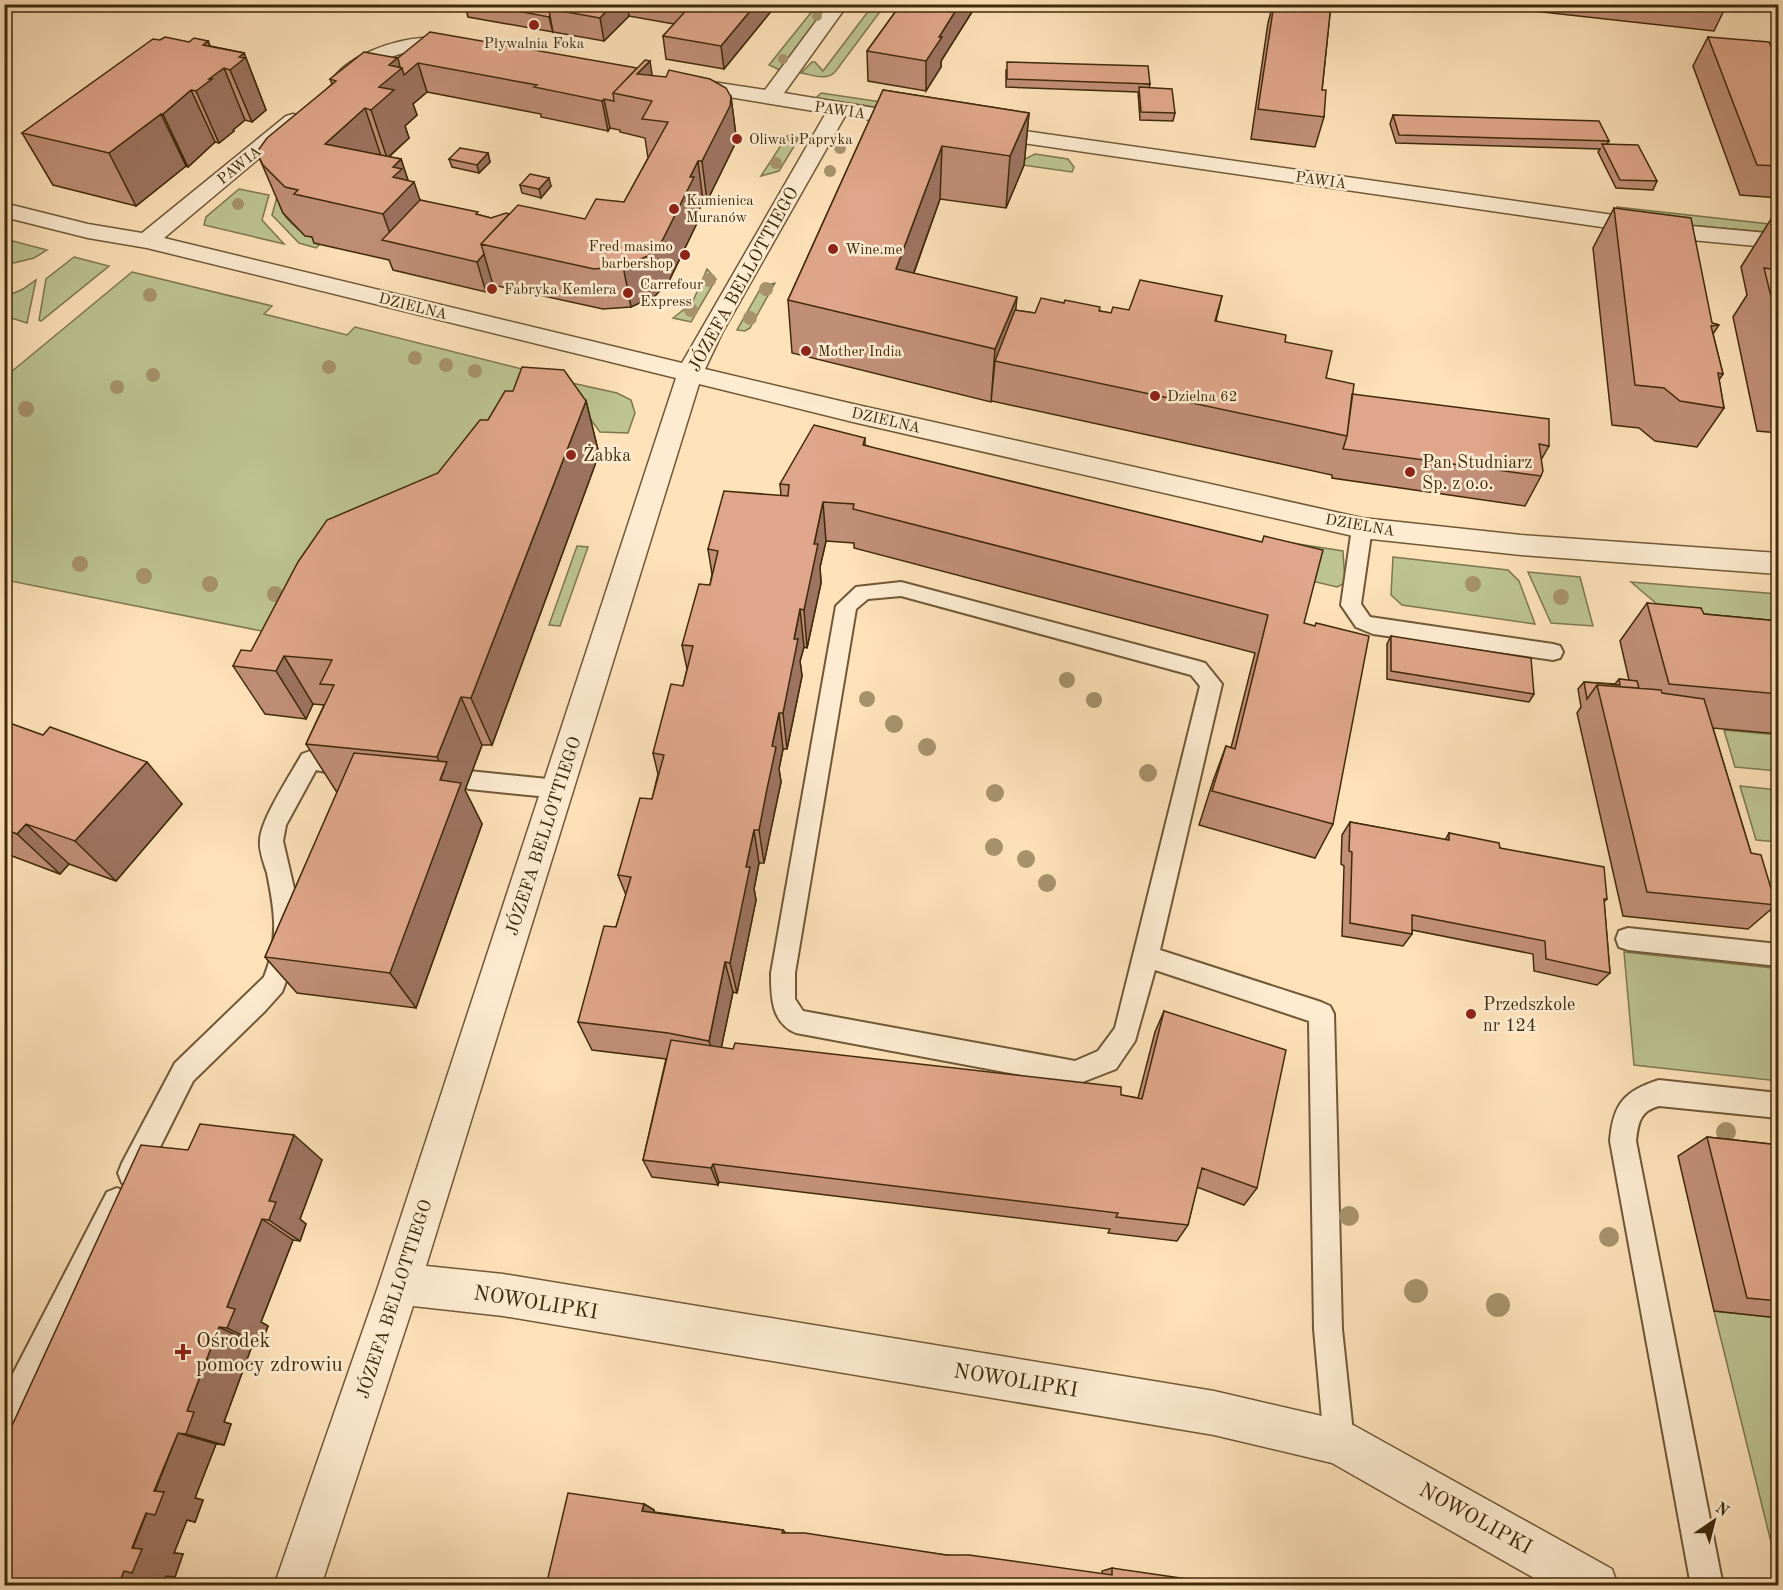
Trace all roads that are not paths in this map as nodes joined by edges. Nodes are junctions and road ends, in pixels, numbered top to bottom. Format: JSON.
{"nodes":[{"id":1,"x":839,"y":4,"type":"edge"},
{"id":2,"x":481,"y":50,"type":"edge"},
{"id":3,"x":670,"y":81,"type":"edge"},
{"id":4,"x":326,"y":94,"type":"edge"},
{"id":5,"x":769,"y":99,"type":"junction"},
{"id":6,"x":308,"y":108,"type":"edge"},
{"id":7,"x":838,"y":110,"type":"junction"},
{"id":8,"x":931,"y":123,"type":"edge"},
{"id":9,"x":966,"y":128,"type":"edge"},
{"id":10,"x":4,"y":210,"type":"edge"},
{"id":11,"x":1779,"y":241,"type":"edge"},
{"id":12,"x":147,"y":242,"type":"junction"},
{"id":13,"x":690,"y":373,"type":"junction"},
{"id":14,"x":1362,"y":528,"type":"junction"},
{"id":15,"x":1779,"y":564,"type":"edge"},
{"id":16,"x":1553,"y":652,"type":"dead end"},
{"id":17,"x":346,"y":767,"type":"edge"},
{"id":18,"x":469,"y":780,"type":"dead end"},
{"id":19,"x":558,"y":789,"type":"junction"},
{"id":20,"x":1628,"y":939,"type":"dead end"},
{"id":21,"x":1779,"y":955,"type":"edge"},
{"id":22,"x":1146,"y":956,"type":"junction"},
{"id":23,"x":1779,"y":1105,"type":"edge"},
{"id":24,"x":400,"y":1284,"type":"junction"},
{"id":25,"x":4,"y":1423,"type":"edge"},
{"id":26,"x":1340,"y":1442,"type":"junction"},
{"id":27,"x":297,"y":1586,"type":"edge"},
{"id":28,"x":1595,"y":1586,"type":"edge"},
{"id":29,"x":1707,"y":1586,"type":"edge"}],
"edges":[{"from":1,"to":5,"type":"street"},
{"from":2,"to":4,"type":"street"},
{"from":3,"to":5,"type":"street","name":"PAWIA"},
{"from":5,"to":7,"type":"street","name":"PAWIA"},
{"from":6,"to":12,"type":"street","name":"PAWIA"},
{"from":7,"to":8,"type":"street","name":"PAWIA"},
{"from":7,"to":13,"type":"street","name":"JÓZEFA BELLOTTIEGO"},
{"from":9,"to":11,"type":"street","name":"PAWIA"},
{"from":10,"to":12,"type":"street","name":"DZIELNA"},
{"from":12,"to":13,"type":"street","name":"DZIELNA"},
{"from":13,"to":14,"type":"street","name":"DZIELNA"},
{"from":13,"to":19,"type":"street","name":"JÓZEFA BELLOTTIEGO"},
{"from":14,"to":15,"type":"street","name":"DZIELNA"},
{"from":14,"to":16,"type":"lane"},
{"from":17,"to":25,"type":"lane"},
{"from":18,"to":19,"type":"lane"},
{"from":19,"to":24,"type":"street","name":"JÓZEFA BELLOTTIEGO"},
{"from":20,"to":21,"type":"lane"},
{"from":22,"to":22,"type":"lane"},
{"from":22,"to":26,"type":"lane"},
{"from":23,"to":29,"type":"lane"},
{"from":24,"to":26,"type":"street","name":"NOWOLIPKI"},
{"from":24,"to":27,"type":"street","name":"JÓZEFA BELLOTTIEGO"},
{"from":26,"to":28,"type":"street","name":"NOWOLIPKI"}]}
